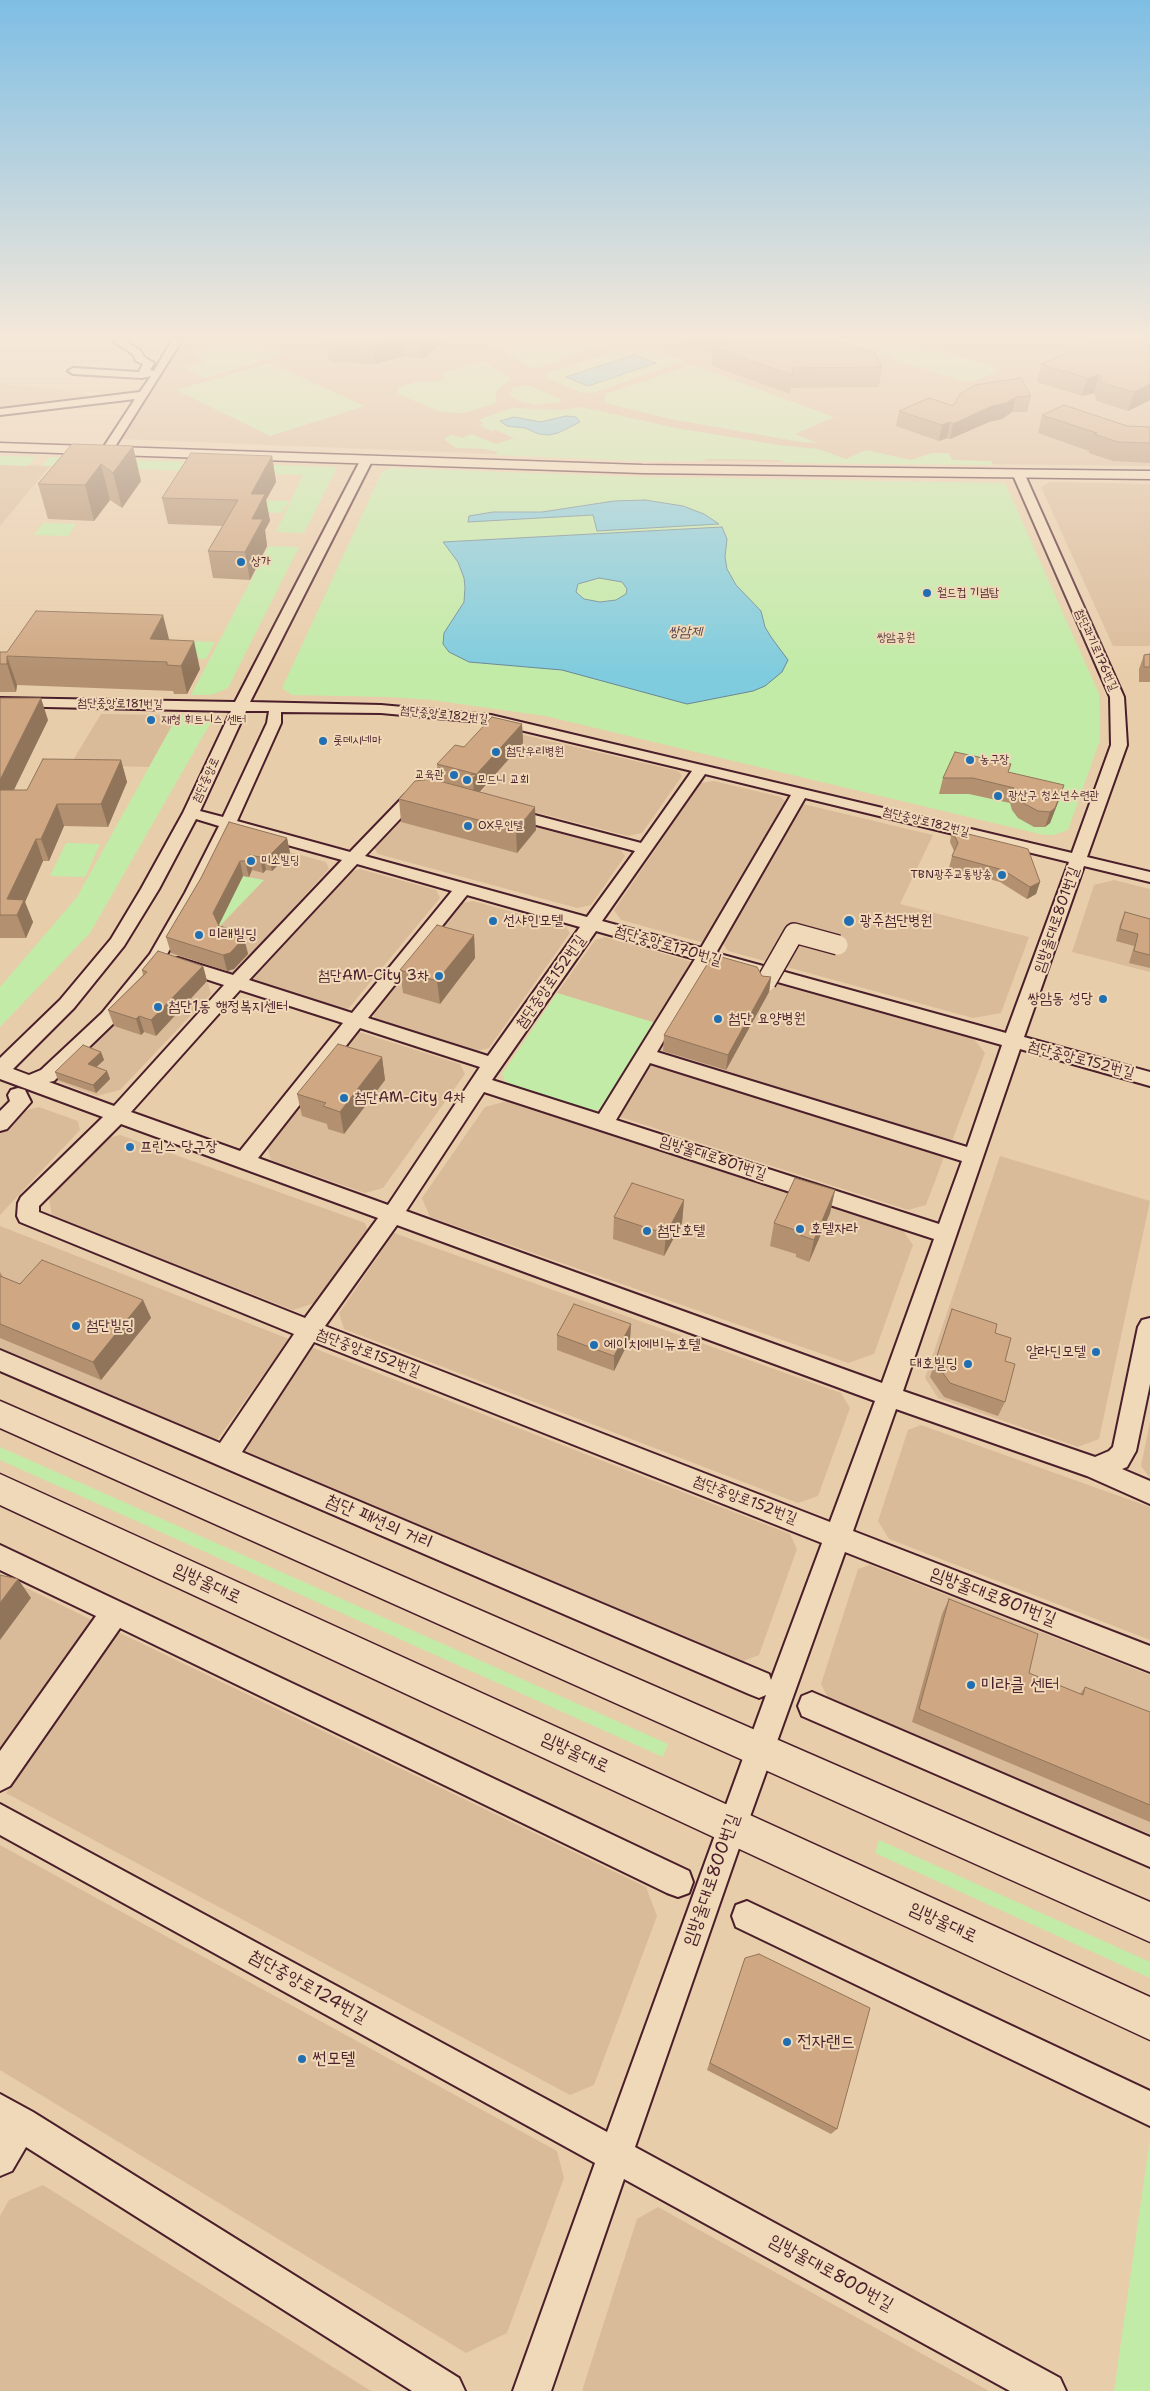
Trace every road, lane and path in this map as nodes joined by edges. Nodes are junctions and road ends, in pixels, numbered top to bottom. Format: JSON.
{"nodes":[{"id":1,"x":126,"y":452,"type":"edge"},
{"id":2,"x":367,"y":459,"type":"junction"},
{"id":3,"x":1019,"y":474,"type":"junction"},
{"id":4,"x":1150,"y":476,"type":"edge"},
{"id":5,"x":0,"y":702,"type":"edge"},
{"id":6,"x":240,"y":706,"type":"junction"},
{"id":7,"x":275,"y":714,"type":"dead end"},
{"id":8,"x":702,"y":768,"type":"junction"},
{"id":9,"x":801,"y":792,"type":"junction"},
{"id":10,"x":441,"y":796,"type":"edge"},
{"id":11,"x":492,"y":809,"type":"edge"},
{"id":12,"x":191,"y":813,"type":"junction"},
{"id":13,"x":228,"y":823,"type":"junction"},
{"id":14,"x":645,"y":849,"type":"junction"},
{"id":15,"x":353,"y":858,"type":"junction"},
{"id":16,"x":1078,"y":859,"type":"junction"},
{"id":17,"x":1150,"y":876,"type":"edge"},
{"id":18,"x":463,"y":889,"type":"junction"},
{"id":19,"x":592,"y":924,"type":"junction"},
{"id":20,"x":838,"y":945,"type":"dead end"},
{"id":21,"x":704,"y":956,"type":"junction"},
{"id":22,"x":157,"y":957,"type":"junction"},
{"id":23,"x":236,"y":983,"type":"junction"},
{"id":24,"x":765,"y":984,"type":"edge"},
{"id":25,"x":354,"y":1020,"type":"junction"},
{"id":26,"x":1013,"y":1041,"type":"junction"},
{"id":27,"x":646,"y":1055,"type":"junction"},
{"id":28,"x":493,"y":1064,"type":"junction"},
{"id":29,"x":0,"y":1071,"type":"edge"},
{"id":30,"x":37,"y":1078,"type":"dead end"},
{"id":31,"x":1150,"y":1079,"type":"edge"},
{"id":32,"x":479,"y":1084,"type":"junction"},
{"id":33,"x":18,"y":1096,"type":"dead end"},
{"id":34,"x":117,"y":1115,"type":"junction"},
{"id":35,"x":604,"y":1123,"type":"junction"},
{"id":36,"x":0,"y":1124,"type":"edge"},
{"id":37,"x":974,"y":1157,"type":"junction"},
{"id":38,"x":245,"y":1160,"type":"junction"},
{"id":39,"x":393,"y":1214,"type":"junction"},
{"id":40,"x":945,"y":1234,"type":"junction"},
{"id":41,"x":1150,"y":1327,"type":"edge"},
{"id":42,"x":309,"y":1330,"type":"junction"},
{"id":43,"x":0,"y":1360,"type":"edge"},
{"id":44,"x":889,"y":1396,"type":"junction"},
{"id":45,"x":0,"y":1414,"type":"edge"},
{"id":46,"x":226,"y":1456,"type":"junction"},
{"id":47,"x":1095,"y":1468,"type":"junction"},
{"id":48,"x":0,"y":1489,"type":"edge"},
{"id":49,"x":1150,"y":1493,"type":"edge"},
{"id":50,"x":837,"y":1536,"type":"junction"},
{"id":51,"x":0,"y":1557,"type":"edge"},
{"id":52,"x":115,"y":1612,"type":"junction"},
{"id":53,"x":1150,"y":1659,"type":"edge"},
{"id":54,"x":758,"y":1684,"type":"dead end"},
{"id":55,"x":812,"y":1706,"type":"dead end"},
{"id":56,"x":760,"y":1748,"type":"junction"},
{"id":57,"x":0,"y":1776,"type":"edge"},
{"id":58,"x":0,"y":1819,"type":"edge"},
{"id":59,"x":732,"y":1825,"type":"junction"},
{"id":60,"x":1150,"y":1852,"type":"edge"},
{"id":61,"x":678,"y":1882,"type":"dead end"},
{"id":62,"x":747,"y":1916,"type":"dead end"},
{"id":63,"x":1150,"y":1922,"type":"edge"},
{"id":64,"x":1150,"y":2019,"type":"edge"},
{"id":65,"x":1150,"y":2109,"type":"edge"},
{"id":66,"x":10,"y":2118,"type":"edge"},
{"id":67,"x":616,"y":2154,"type":"junction"},
{"id":68,"x":0,"y":2159,"type":"edge"},
{"id":69,"x":446,"y":2391,"type":"edge"},
{"id":70,"x":532,"y":2391,"type":"edge"},
{"id":71,"x":1047,"y":2391,"type":"edge"}],
"edges":[{"from":1,"to":2,"type":"main road"},
{"from":2,"to":3,"type":"main road"},
{"from":2,"to":6,"type":"street","name":"첨단중앙로"},
{"from":3,"to":4,"type":"main road"},
{"from":3,"to":16,"type":"street","name":"첨단과기로176번길"},
{"from":5,"to":6,"type":"street","name":"첨단중앙로181번길"},
{"from":6,"to":8,"type":"street","name":"첨단중앙로182번길"},
{"from":6,"to":12,"type":"street","name":"첨단중앙로"},
{"from":7,"to":13,"type":"street"},
{"from":8,"to":9,"type":"street","name":"첨단중앙로182번길"},
{"from":8,"to":14,"type":"street"},
{"from":9,"to":16,"type":"street","name":"첨단중앙로182번길"},
{"from":9,"to":21,"type":"street"},
{"from":10,"to":15,"type":"street"},
{"from":11,"to":14,"type":"street"},
{"from":12,"to":13,"type":"street","name":"첨단중앙로170번길"},
{"from":12,"to":29,"type":"street","name":"첨단중앙로"},
{"from":13,"to":15,"type":"street","name":"첨단중앙로170번길"},
{"from":13,"to":22,"type":"street"},
{"from":14,"to":19,"type":"street"},
{"from":15,"to":18,"type":"street","name":"첨단중앙로170번길"},
{"from":15,"to":23,"type":"street","name":"첨단중앙로152번길"},
{"from":16,"to":17,"type":"street","name":"첨단중앙로182번길"},
{"from":16,"to":26,"type":"street","name":"임방울대로801번길"},
{"from":18,"to":19,"type":"street","name":"첨단중앙로170번길"},
{"from":18,"to":25,"type":"street"},
{"from":19,"to":21,"type":"street","name":"첨단중앙로170번길"},
{"from":19,"to":28,"type":"street","name":"첨단중앙로152번길"},
{"from":20,"to":24,"type":"street","bridge":true},
{"from":21,"to":26,"type":"street","name":"첨단중앙로170번길"},
{"from":21,"to":27,"type":"street"},
{"from":22,"to":23,"type":"street"},
{"from":22,"to":30,"type":"street"},
{"from":23,"to":25,"type":"street"},
{"from":23,"to":34,"type":"street","name":"첨단중앙로152번길"},
{"from":25,"to":28,"type":"street"},
{"from":25,"to":38,"type":"street"},
{"from":26,"to":31,"type":"street","name":"첨단중앙로152번길"},
{"from":26,"to":37,"type":"street","name":"임방울대로801번길"},
{"from":27,"to":35,"type":"street"},
{"from":27,"to":37,"type":"street"},
{"from":28,"to":32,"type":"street","name":"첨단중앙로152번길"},
{"from":29,"to":34,"type":"street"},
{"from":32,"to":35,"type":"street","name":"임방울대로801번길"},
{"from":32,"to":39,"type":"street","name":"첨단중앙로152번길"},
{"from":33,"to":36,"type":"street"},
{"from":34,"to":38,"type":"street"},
{"from":34,"to":42,"type":"street","name":"첨단중앙로152번길"},
{"from":35,"to":40,"type":"street","name":"임방울대로801번길"},
{"from":37,"to":40,"type":"street","name":"임방울대로801번길"},
{"from":38,"to":39,"type":"street"},
{"from":39,"to":42,"type":"street","name":"첨단중앙로152번길"},
{"from":39,"to":44,"type":"street"},
{"from":40,"to":44,"type":"street","name":"임방울대로801번길"},
{"from":41,"to":47,"type":"street"},
{"from":42,"to":46,"type":"street","name":"첨단중앙로152번길"},
{"from":42,"to":50,"type":"street","name":"첨단중앙로152번길"},
{"from":43,"to":46,"type":"street","name":"첨단 패션의 거리"},
{"from":44,"to":47,"type":"street"},
{"from":44,"to":50,"type":"street","name":"임방울대로801번길"},
{"from":45,"to":56,"type":"main road"},
{"from":46,"to":54,"type":"street","name":"첨단 패션의 거리"},
{"from":47,"to":49,"type":"street"},
{"from":48,"to":59,"type":"main road","name":"임방울대로"},
{"from":50,"to":53,"type":"street","name":"임방울대로801번길"},
{"from":50,"to":56,"type":"street","name":"임방울대로801번길"},
{"from":51,"to":52,"type":"street"},
{"from":52,"to":57,"type":"street"},
{"from":52,"to":61,"type":"street"},
{"from":55,"to":60,"type":"street"},
{"from":56,"to":59,"type":"street","name":"임방울대로800번길"},
{"from":56,"to":63,"type":"main road"},
{"from":58,"to":67,"type":"street","name":"첨단중앙로124번길"},
{"from":59,"to":64,"type":"main road","name":"임방울대로"},
{"from":59,"to":67,"type":"street","name":"임방울대로800번길"},
{"from":62,"to":65,"type":"street"},
{"from":66,"to":68,"type":"street"},
{"from":66,"to":69,"type":"street"},
{"from":67,"to":70,"type":"street","name":"임방울대로800번길"},
{"from":67,"to":71,"type":"street","name":"임방울대로800번길"}]}
